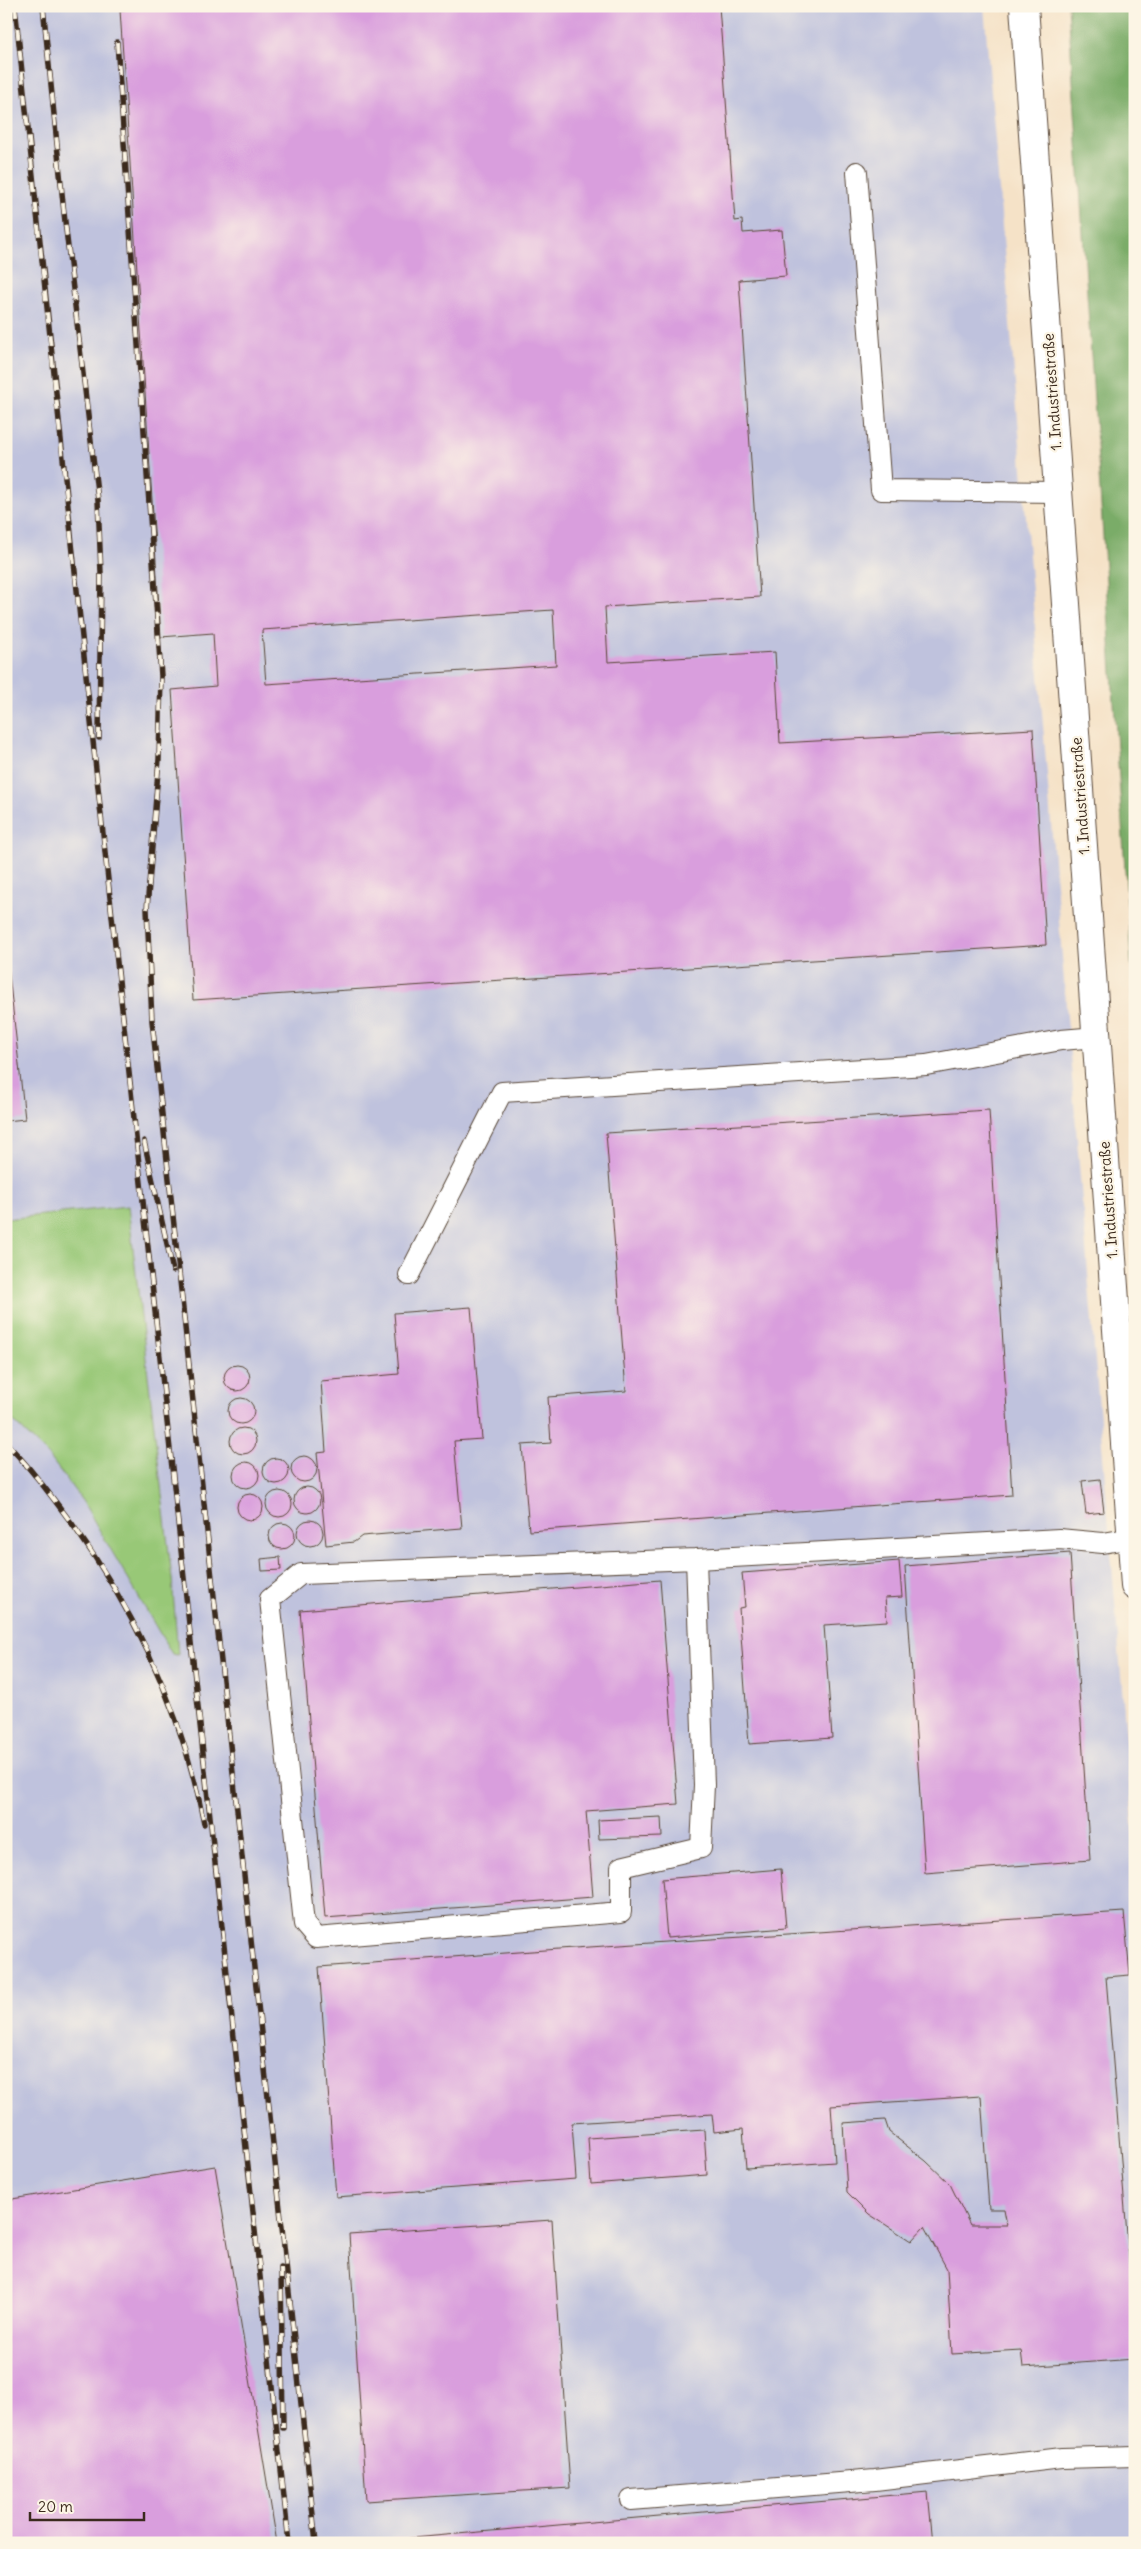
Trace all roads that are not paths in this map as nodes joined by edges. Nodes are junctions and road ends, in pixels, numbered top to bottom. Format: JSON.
{"nodes":[{"id":1,"x":1024,"y":6,"type":"edge"},
{"id":2,"x":857,"y":172,"type":"dead end"},
{"id":3,"x":1058,"y":492,"type":"junction"},
{"id":4,"x":1096,"y":1038,"type":"junction"},
{"id":5,"x":409,"y":1275,"type":"dead end"},
{"id":6,"x":1132,"y":1538,"type":"junction"},
{"id":7,"x":696,"y":1559,"type":"junction"},
{"id":8,"x":1135,"y":1586,"type":"edge"},
{"id":9,"x":1135,"y":2456,"type":"edge"},
{"id":10,"x":630,"y":2500,"type":"dead end"}],
"edges":[{"from":1,"to":3,"type":"street","name":"1. Industriestraße"},
{"from":2,"to":3,"type":"lane"},
{"from":3,"to":4,"type":"street","name":"1. Industriestraße"},
{"from":4,"to":5,"type":"lane"},
{"from":4,"to":6,"type":"street","name":"1. Industriestraße"},
{"from":6,"to":7,"type":"lane"},
{"from":6,"to":8,"type":"street","name":"1. Industriestraße"},
{"from":7,"to":7,"type":"lane"},
{"from":9,"to":10,"type":"lane"}]}
